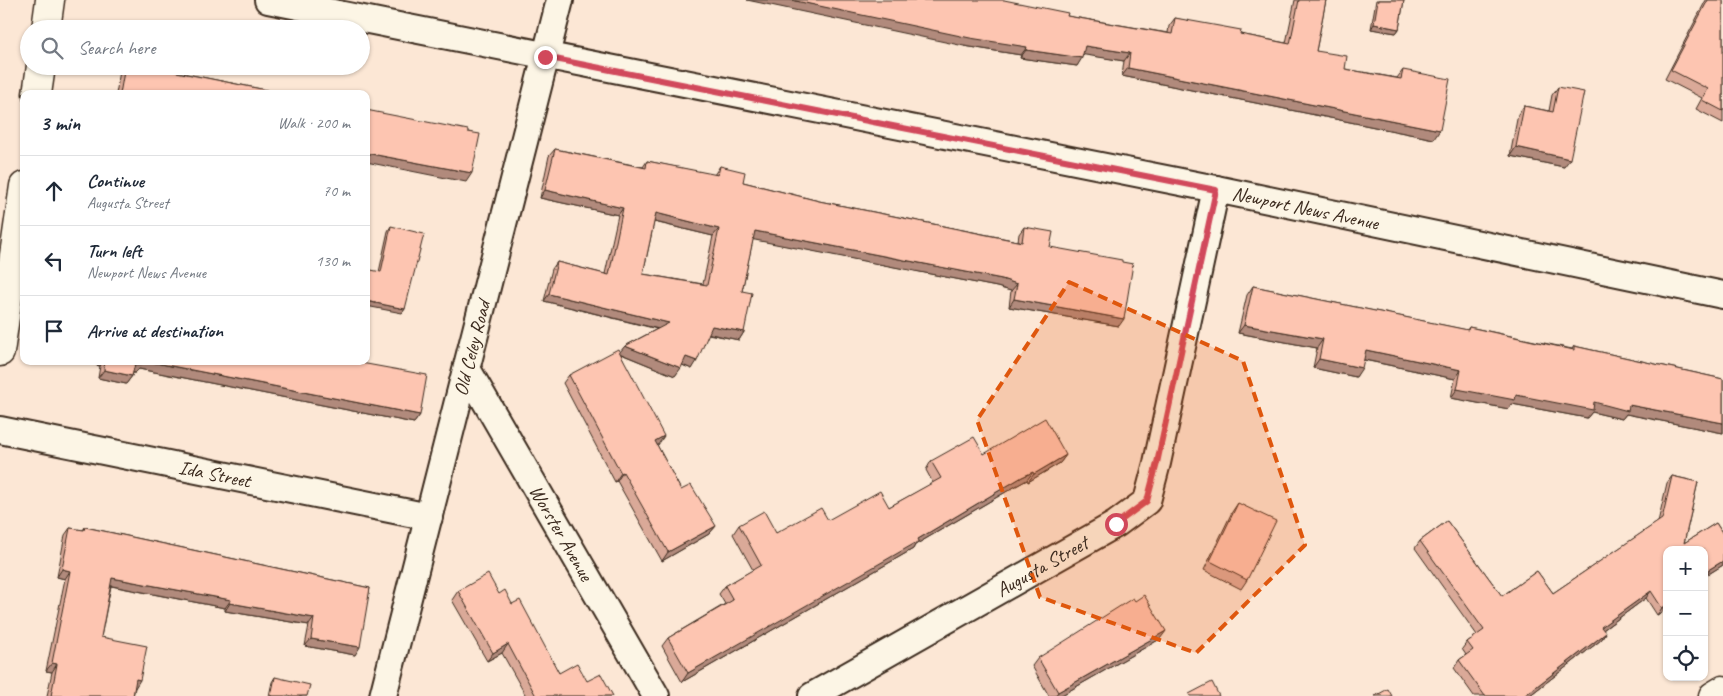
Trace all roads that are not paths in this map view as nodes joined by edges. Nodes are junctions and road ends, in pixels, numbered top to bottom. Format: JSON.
{"nodes":[{"id":1,"x":50,"y":0,"type":"edge"},
{"id":2,"x":268,"y":0,"type":"edge"},
{"id":3,"x":560,"y":0,"type":"edge"},
{"id":4,"x":47,"y":20,"type":"edge"},
{"id":5,"x":365,"y":20,"type":"edge"},
{"id":6,"x":370,"y":21,"type":"edge"},
{"id":7,"x":545,"y":57,"type":"junction"},
{"id":8,"x":40,"y":75,"type":"edge"},
{"id":9,"x":38,"y":90,"type":"edge"},
{"id":10,"x":1216,"y":190,"type":"junction"},
{"id":11,"x":20,"y":214,"type":"edge"},
{"id":12,"x":1723,"y":294,"type":"edge"},
{"id":13,"x":0,"y":352,"type":"edge"},
{"id":14,"x":466,"y":369,"type":"junction"},
{"id":15,"x":0,"y":430,"type":"edge"},
{"id":16,"x":429,"y":517,"type":"junction"},
{"id":17,"x":1723,"y":690,"type":"edge"},
{"id":18,"x":383,"y":696,"type":"edge"},
{"id":19,"x":656,"y":696,"type":"edge"},
{"id":20,"x":812,"y":696,"type":"edge"},
{"id":21,"x":1713,"y":696,"type":"edge"}],
"edges":[{"from":1,"to":4,"type":"main road"},
{"from":2,"to":5,"type":"street","name":"Newport News Avenue"},
{"from":3,"to":7,"type":"street","name":"Old Celey Road"},
{"from":6,"to":7,"type":"street","name":"Newport News Avenue"},
{"from":7,"to":10,"type":"street","name":"Newport News Avenue"},
{"from":7,"to":14,"type":"street","name":"Old Celey Road"},
{"from":8,"to":9,"type":"main road"},
{"from":10,"to":12,"type":"street","name":"Newport News Avenue"},
{"from":10,"to":20,"type":"street","name":"Augusta Street"},
{"from":11,"to":13,"type":"main road"},
{"from":14,"to":16,"type":"street","name":"Old Celey Road"},
{"from":14,"to":19,"type":"street","name":"Worster Avenue"},
{"from":15,"to":16,"type":"street","name":"Ida Street"},
{"from":16,"to":18,"type":"street","name":"Old Celey Road"},
{"from":17,"to":21,"type":"main road"}]}
